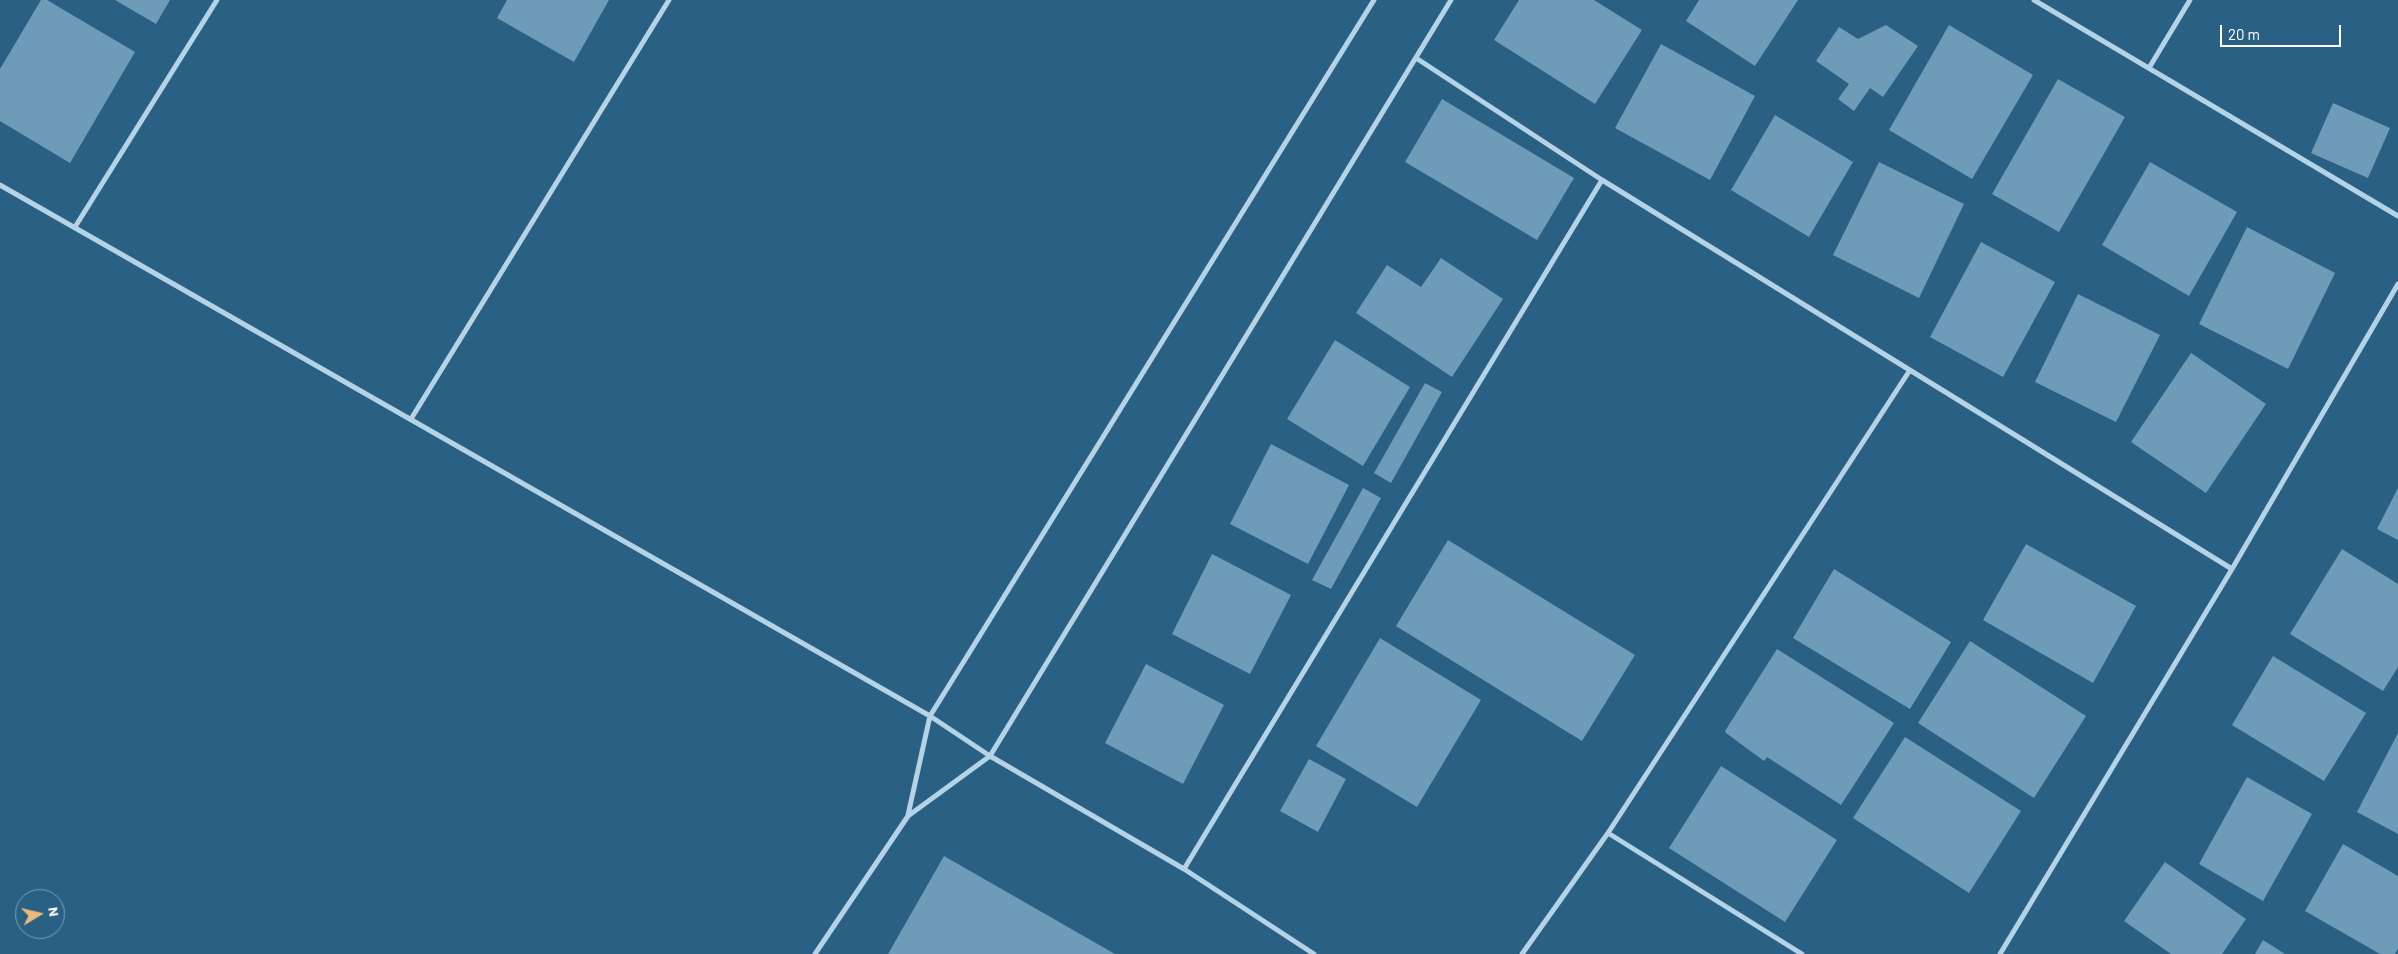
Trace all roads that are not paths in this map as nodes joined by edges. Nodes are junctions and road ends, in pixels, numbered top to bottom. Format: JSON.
{"nodes":[{"id":1,"x":217,"y":0,"type":"edge"},
{"id":2,"x":668,"y":0,"type":"edge"},
{"id":3,"x":1374,"y":0,"type":"edge"},
{"id":4,"x":1451,"y":0,"type":"edge"},
{"id":5,"x":2034,"y":0,"type":"edge"},
{"id":6,"x":2190,"y":0,"type":"edge"},
{"id":7,"x":1416,"y":58,"type":"junction"},
{"id":8,"x":2149,"y":68,"type":"junction"},
{"id":9,"x":1602,"y":180,"type":"junction"},
{"id":10,"x":0,"y":185,"type":"edge"},
{"id":11,"x":2398,"y":216,"type":"edge"},
{"id":12,"x":74,"y":227,"type":"junction"},
{"id":13,"x":2398,"y":284,"type":"edge"},
{"id":14,"x":1910,"y":370,"type":"junction"},
{"id":15,"x":410,"y":419,"type":"junction"},
{"id":16,"x":2232,"y":568,"type":"junction"},
{"id":17,"x":930,"y":716,"type":"junction"},
{"id":18,"x":990,"y":756,"type":"junction"},
{"id":19,"x":908,"y":816,"type":"junction"},
{"id":20,"x":1608,"y":833,"type":"junction"},
{"id":21,"x":1184,"y":869,"type":"junction"},
{"id":22,"x":815,"y":954,"type":"edge"},
{"id":23,"x":1314,"y":954,"type":"edge"},
{"id":24,"x":1522,"y":954,"type":"edge"},
{"id":25,"x":1802,"y":954,"type":"edge"},
{"id":26,"x":2000,"y":954,"type":"edge"}],
"edges":[{"from":1,"to":12,"type":"street"},
{"from":2,"to":15,"type":"street"},
{"from":3,"to":17,"type":"street"},
{"from":4,"to":7,"type":"street"},
{"from":5,"to":8,"type":"street"},
{"from":6,"to":8,"type":"street"},
{"from":7,"to":9,"type":"street"},
{"from":7,"to":18,"type":"street"},
{"from":8,"to":11,"type":"street"},
{"from":9,"to":14,"type":"street"},
{"from":9,"to":21,"type":"street"},
{"from":10,"to":12,"type":"street"},
{"from":12,"to":15,"type":"street"},
{"from":13,"to":16,"type":"street"},
{"from":14,"to":16,"type":"street"},
{"from":14,"to":20,"type":"street"},
{"from":15,"to":17,"type":"street"},
{"from":16,"to":26,"type":"street"},
{"from":17,"to":18,"type":"street"},
{"from":17,"to":19,"type":"street"},
{"from":18,"to":19,"type":"street"},
{"from":18,"to":21,"type":"street"},
{"from":19,"to":22,"type":"street"},
{"from":20,"to":24,"type":"street"},
{"from":20,"to":25,"type":"street"},
{"from":21,"to":23,"type":"street"}]}
